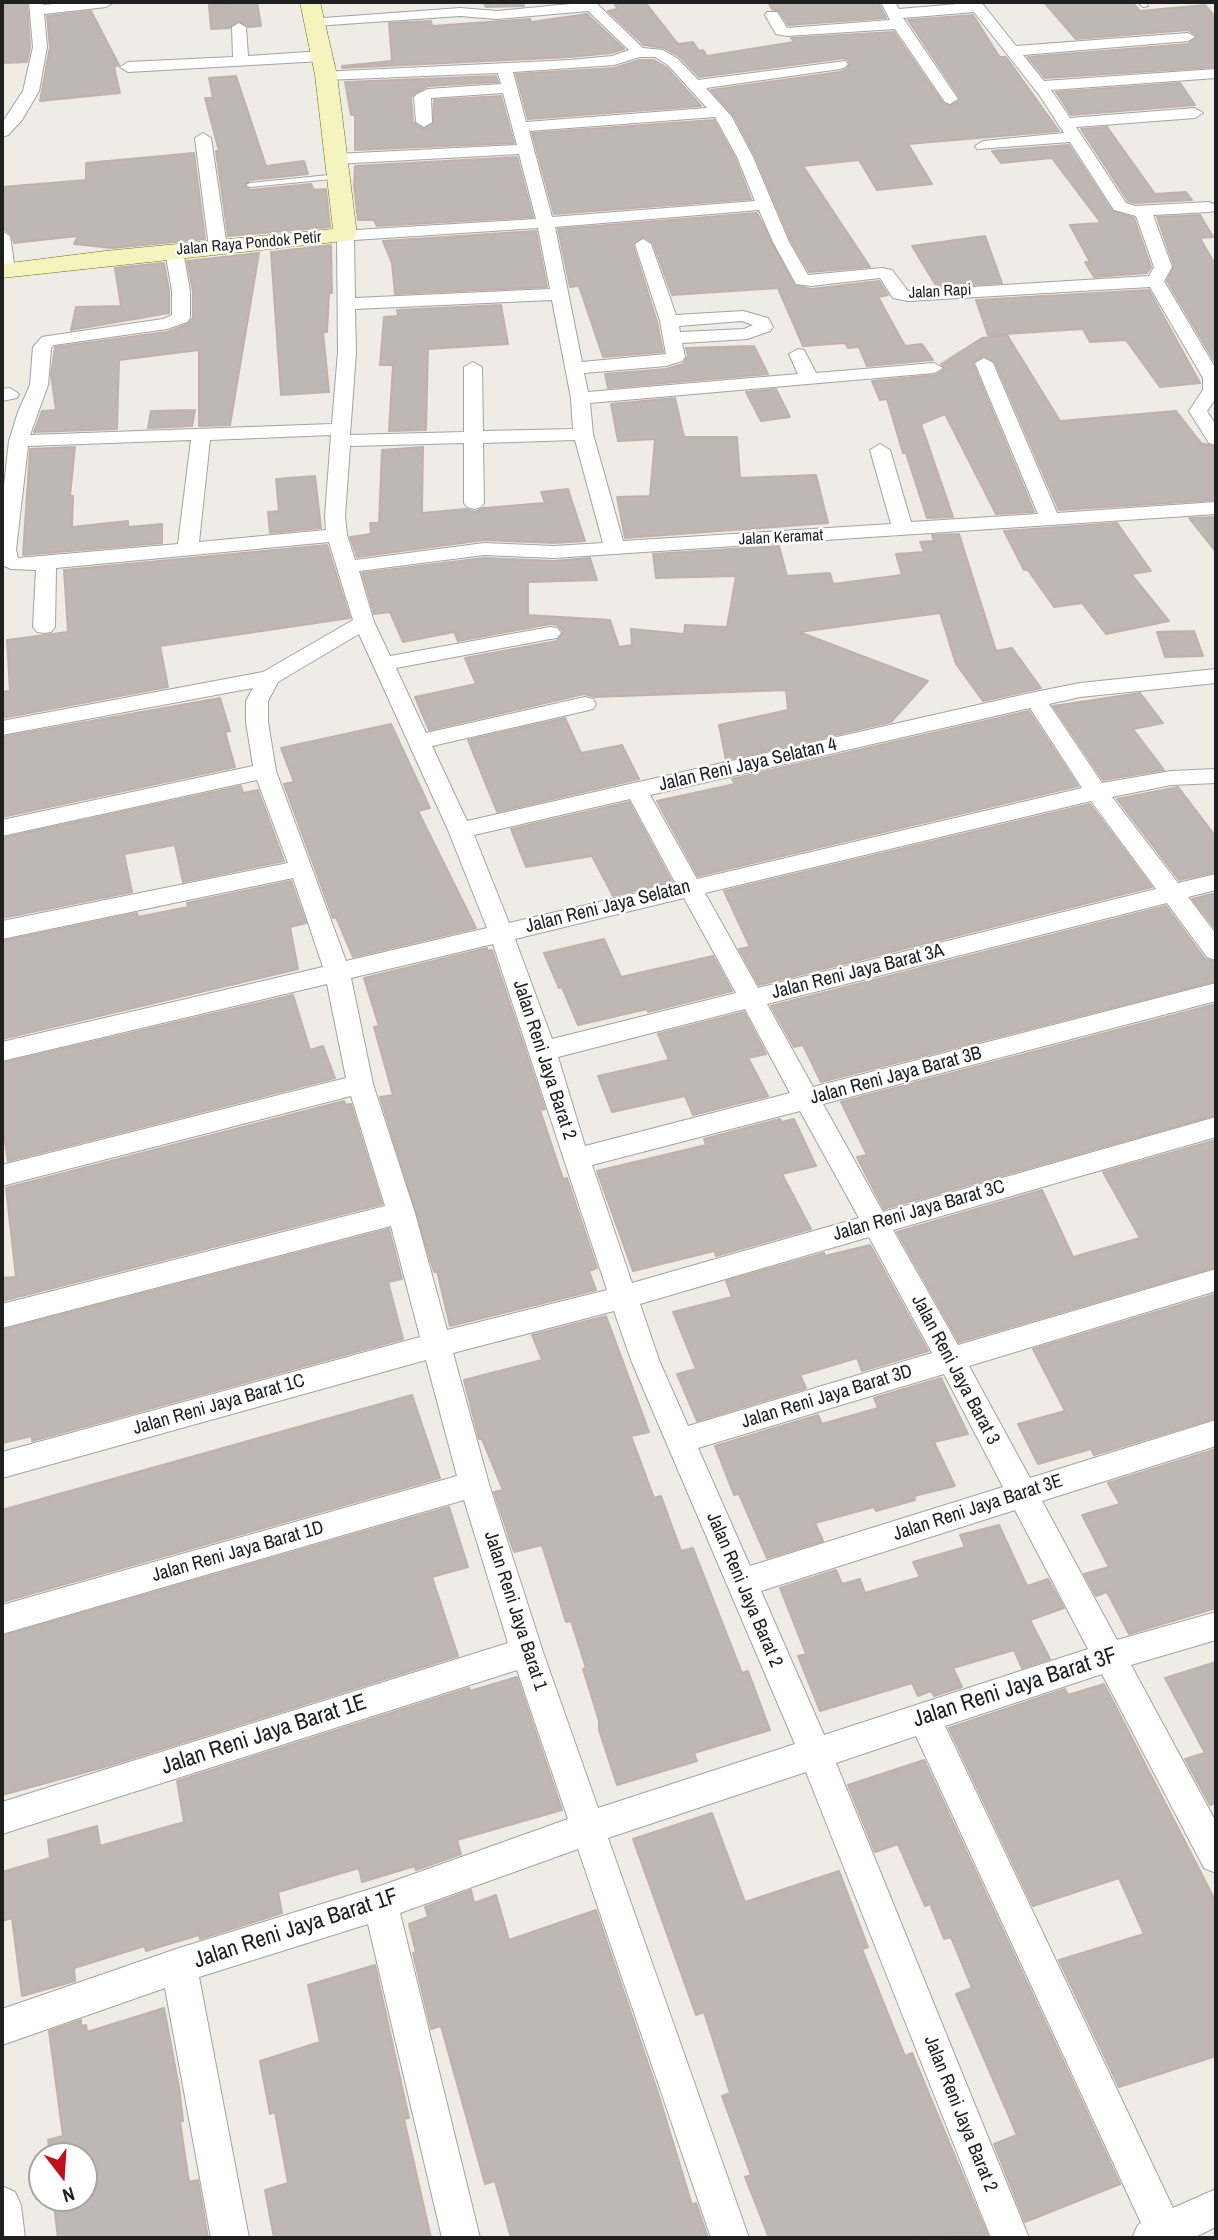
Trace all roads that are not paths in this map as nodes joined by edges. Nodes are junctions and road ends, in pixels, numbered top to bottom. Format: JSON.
{"nodes":[{"id":1,"x":106,"y":3,"type":"edge"},
{"id":2,"x":976,"y":4,"type":"edge"},
{"id":3,"x":546,"y":5,"type":"edge"},
{"id":4,"x":37,"y":6,"type":"edge"},
{"id":5,"x":312,"y":12,"type":"edge"},
{"id":6,"x":894,"y":13,"type":"edge"},
{"id":7,"x":772,"y":15,"type":"dead end"},
{"id":8,"x":239,"y":27,"type":"dead end"},
{"id":9,"x":1188,"y":37,"type":"dead end"},
{"id":10,"x":1013,"y":51,"type":"junction"},
{"id":11,"x":639,"y":52,"type":"junction"},
{"id":12,"x":241,"y":60,"type":"junction"},
{"id":13,"x":840,"y":64,"type":"dead end"},
{"id":14,"x":324,"y":65,"type":"junction"},
{"id":15,"x":128,"y":67,"type":"dead end"},
{"id":16,"x":504,"y":68,"type":"junction"},
{"id":17,"x":1216,"y":73,"type":"edge"},
{"id":18,"x":697,"y":85,"type":"junction"},
{"id":19,"x":1039,"y":86,"type":"junction"},
{"id":20,"x":509,"y":88,"type":"junction"},
{"id":21,"x":950,"y":99,"type":"dead end"},
{"id":22,"x":720,"y":112,"type":"junction"},
{"id":23,"x":1195,"y":113,"type":"dead end"},
{"id":24,"x":424,"y":122,"type":"dead end"},
{"id":25,"x":1064,"y":123,"type":"junction"},
{"id":26,"x":522,"y":127,"type":"junction"},
{"id":27,"x":2,"y":132,"type":"edge"},
{"id":28,"x":1074,"y":137,"type":"junction"},
{"id":29,"x":203,"y":138,"type":"dead end"},
{"id":30,"x":983,"y":146,"type":"dead end"},
{"id":31,"x":527,"y":149,"type":"junction"},
{"id":32,"x":337,"y":168,"type":"junction"},
{"id":33,"x":250,"y":185,"type":"dead end"},
{"id":34,"x":764,"y":205,"type":"junction"},
{"id":35,"x":1209,"y":207,"type":"dead end"},
{"id":36,"x":1143,"y":211,"type":"junction"},
{"id":37,"x":545,"y":221,"type":"junction"},
{"id":38,"x":345,"y":235,"type":"junction"},
{"id":39,"x":2,"y":236,"type":"edge"},
{"id":40,"x":643,"y":244,"type":"dead end"},
{"id":41,"x":218,"y":247,"type":"junction"},
{"id":42,"x":174,"y":251,"type":"junction"},
{"id":43,"x":4,"y":270,"type":"edge"},
{"id":44,"x":1155,"y":281,"type":"junction"},
{"id":45,"x":558,"y":294,"type":"junction"},
{"id":46,"x":348,"y":304,"type":"junction"},
{"id":47,"x":798,"y":354,"type":"dead end"},
{"id":48,"x":984,"y":363,"type":"dead end"},
{"id":49,"x":473,"y":367,"type":"dead end"},
{"id":50,"x":574,"y":368,"type":"junction"},
{"id":51,"x":934,"y":368,"type":"dead end"},
{"id":52,"x":808,"y":378,"type":"junction"},
{"id":53,"x":1214,"y":378,"type":"edge"},
{"id":54,"x":580,"y":398,"type":"junction"},
{"id":55,"x":583,"y":434,"type":"junction"},
{"id":56,"x":340,"y":435,"type":"junction"},
{"id":57,"x":201,"y":436,"type":"junction"},
{"id":58,"x":475,"y":438,"type":"junction"},
{"id":59,"x":1216,"y":439,"type":"edge"},
{"id":60,"x":19,"y":441,"type":"junction"},
{"id":61,"x":880,"y":450,"type":"dead end"},
{"id":62,"x":474,"y":503,"type":"dead end"},
{"id":63,"x":1216,"y":508,"type":"edge"},
{"id":64,"x":1050,"y":520,"type":"junction"},
{"id":65,"x":903,"y":530,"type":"junction"},
{"id":66,"x":337,"y":535,"type":"junction"},
{"id":67,"x":615,"y":548,"type":"junction"},
{"id":68,"x":188,"y":549,"type":"junction"},
{"id":69,"x":46,"y":563,"type":"junction"},
{"id":70,"x":346,"y":567,"type":"junction"},
{"id":71,"x":363,"y":622,"type":"junction"},
{"id":72,"x":44,"y":627,"type":"dead end"},
{"id":73,"x":550,"y":633,"type":"dead end"},
{"id":74,"x":384,"y":664,"type":"junction"},
{"id":75,"x":1216,"y":676,"type":"edge"},
{"id":76,"x":269,"y":678,"type":"junction"},
{"id":77,"x":1035,"y":699,"type":"junction"},
{"id":78,"x":585,"y":704,"type":"dead end"},
{"id":79,"x":2,"y":728,"type":"edge"},
{"id":80,"x":421,"y":741,"type":"junction"},
{"id":81,"x":265,"y":771,"type":"junction"},
{"id":82,"x":1216,"y":776,"type":"edge"},
{"id":83,"x":636,"y":790,"type":"junction"},
{"id":84,"x":1096,"y":792,"type":"junction"},
{"id":85,"x":2,"y":828,"type":"edge"},
{"id":86,"x":460,"y":830,"type":"junction"},
{"id":87,"x":302,"y":868,"type":"junction"},
{"id":88,"x":1216,"y":882,"type":"edge"},
{"id":89,"x":688,"y":888,"type":"junction"},
{"id":90,"x":1174,"y":893,"type":"junction"},
{"id":91,"x":2,"y":930,"type":"edge"},
{"id":92,"x":501,"y":933,"type":"junction"},
{"id":93,"x":1216,"y":951,"type":"edge"},
{"id":94,"x":337,"y":972,"type":"junction"},
{"id":95,"x":1216,"y":992,"type":"edge"},
{"id":96,"x":750,"y":999,"type":"junction"},
{"id":97,"x":543,"y":1051,"type":"junction"},
{"id":98,"x":2,"y":1052,"type":"edge"},
{"id":99,"x":360,"y":1084,"type":"junction"},
{"id":100,"x":808,"y":1100,"type":"junction"},
{"id":101,"x":1216,"y":1127,"type":"edge"},
{"id":102,"x":576,"y":1159,"type":"junction"},
{"id":103,"x":2,"y":1176,"type":"edge"},
{"id":104,"x":401,"y":1213,"type":"junction"},
{"id":105,"x":876,"y":1223,"type":"junction"},
{"id":106,"x":1216,"y":1280,"type":"edge"},
{"id":107,"x":622,"y":1297,"type":"junction"},
{"id":108,"x":2,"y":1316,"type":"edge"},
{"id":109,"x":436,"y":1345,"type":"junction"},
{"id":110,"x":951,"y":1360,"type":"junction"},
{"id":111,"x":1216,"y":1433,"type":"edge"},
{"id":112,"x":680,"y":1441,"type":"junction"},
{"id":113,"x":2,"y":1465,"type":"edge"},
{"id":114,"x":474,"y":1484,"type":"junction"},
{"id":115,"x":1021,"y":1494,"type":"junction"},
{"id":116,"x":741,"y":1583,"type":"junction"},
{"id":117,"x":2,"y":1620,"type":"edge"},
{"id":118,"x":1216,"y":1626,"type":"edge"},
{"id":119,"x":527,"y":1652,"type":"junction"},
{"id":120,"x":1109,"y":1657,"type":"junction"},
{"id":121,"x":924,"y":1718,"type":"junction"},
{"id":122,"x":816,"y":1755,"type":"junction"},
{"id":123,"x":2,"y":1818,"type":"edge"},
{"id":124,"x":589,"y":1828,"type":"junction"},
{"id":125,"x":1216,"y":1856,"type":"edge"},
{"id":126,"x":380,"y":1903,"type":"junction"},
{"id":127,"x":180,"y":1966,"type":"junction"},
{"id":128,"x":2,"y":2027,"type":"edge"},
{"id":129,"x":2,"y":2205,"type":"edge"},
{"id":130,"x":1216,"y":2208,"type":"edge"},
{"id":131,"x":1158,"y":2235,"type":"edge"},
{"id":132,"x":6,"y":2238,"type":"edge"},
{"id":133,"x":230,"y":2238,"type":"edge"},
{"id":134,"x":461,"y":2238,"type":"edge"},
{"id":135,"x":730,"y":2238,"type":"edge"},
{"id":136,"x":1010,"y":2238,"type":"edge"}],
"edges":[{"from":1,"to":4,"type":"street"},
{"from":2,"to":6,"type":"street"},
{"from":2,"to":10,"type":"street"},
{"from":3,"to":5,"type":"street"},
{"from":3,"to":11,"type":"street"},
{"from":4,"to":27,"type":"street"},
{"from":5,"to":14,"type":"main road","name":"Jalan Raya Pondok Petir"},
{"from":6,"to":7,"type":"street"},
{"from":6,"to":21,"type":"street"},
{"from":8,"to":12,"type":"street"},
{"from":9,"to":10,"type":"street"},
{"from":10,"to":19,"type":"street"},
{"from":11,"to":16,"type":"street"},
{"from":11,"to":18,"type":"street","name":"Jalan Rapi"},
{"from":12,"to":14,"type":"street"},
{"from":12,"to":15,"type":"street"},
{"from":13,"to":18,"type":"street"},
{"from":14,"to":16,"type":"street"},
{"from":14,"to":32,"type":"main road","name":"Jalan Raya Pondok Petir"},
{"from":16,"to":20,"type":"street"},
{"from":17,"to":19,"type":"street"},
{"from":18,"to":22,"type":"street","name":"Jalan Rapi"},
{"from":19,"to":25,"type":"street"},
{"from":20,"to":24,"type":"street"},
{"from":20,"to":26,"type":"street"},
{"from":22,"to":26,"type":"street"},
{"from":22,"to":34,"type":"street","name":"Jalan Rapi"},
{"from":23,"to":25,"type":"street"},
{"from":25,"to":28,"type":"street"},
{"from":26,"to":31,"type":"street"},
{"from":28,"to":30,"type":"street"},
{"from":28,"to":36,"type":"street"},
{"from":29,"to":41,"type":"street"},
{"from":31,"to":32,"type":"street"},
{"from":31,"to":37,"type":"street"},
{"from":32,"to":33,"type":"lane"},
{"from":32,"to":38,"type":"main road","name":"Jalan Raya Pondok Petir"},
{"from":34,"to":37,"type":"street"},
{"from":34,"to":44,"type":"street","name":"Jalan Rapi"},
{"from":35,"to":36,"type":"street"},
{"from":36,"to":44,"type":"street"},
{"from":37,"to":38,"type":"street"},
{"from":37,"to":45,"type":"street"},
{"from":38,"to":41,"type":"main road","name":"Jalan Raya Pondok Petir"},
{"from":38,"to":46,"type":"street"},
{"from":39,"to":43,"type":"street"},
{"from":40,"to":50,"type":"street"},
{"from":41,"to":42,"type":"main road","name":"Jalan Raya Pondok Petir"},
{"from":42,"to":43,"type":"main road","name":"Jalan Raya Pondok Petir"},
{"from":42,"to":60,"type":"street"},
{"from":44,"to":53,"type":"street"},
{"from":45,"to":46,"type":"street"},
{"from":45,"to":50,"type":"street"},
{"from":46,"to":56,"type":"street"},
{"from":47,"to":52,"type":"street"},
{"from":48,"to":64,"type":"street"},
{"from":49,"to":58,"type":"street"},
{"from":50,"to":54,"type":"street"},
{"from":51,"to":52,"type":"street"},
{"from":52,"to":54,"type":"street"},
{"from":53,"to":59,"type":"street"},
{"from":54,"to":55,"type":"street"},
{"from":55,"to":58,"type":"street"},
{"from":55,"to":67,"type":"street"},
{"from":56,"to":57,"type":"street"},
{"from":56,"to":58,"type":"street"},
{"from":56,"to":66,"type":"street"},
{"from":57,"to":60,"type":"street"},
{"from":57,"to":68,"type":"street"},
{"from":58,"to":62,"type":"street"},
{"from":60,"to":69,"type":"street"},
{"from":61,"to":65,"type":"street"},
{"from":63,"to":64,"type":"street","name":"Jalan Keramat"},
{"from":64,"to":65,"type":"street","name":"Jalan Keramat"},
{"from":65,"to":67,"type":"street","name":"Jalan Keramat"},
{"from":66,"to":68,"type":"street"},
{"from":66,"to":70,"type":"street"},
{"from":67,"to":70,"type":"street","name":"Jalan Keramat"},
{"from":68,"to":69,"type":"street"},
{"from":69,"to":72,"type":"street"},
{"from":70,"to":71,"type":"street","name":"Jalan Reni Jaya Barat 2"},
{"from":71,"to":74,"type":"street","name":"Jalan Reni Jaya Barat 2"},
{"from":71,"to":76,"type":"street"},
{"from":73,"to":74,"type":"street"},
{"from":74,"to":80,"type":"street","name":"Jalan Reni Jaya Barat 2"},
{"from":75,"to":77,"type":"street","name":"Jalan Reni Jaya Selatan 4"},
{"from":76,"to":79,"type":"street"},
{"from":76,"to":81,"type":"street"},
{"from":77,"to":83,"type":"street","name":"Jalan Reni Jaya Selatan 4"},
{"from":77,"to":84,"type":"street"},
{"from":78,"to":80,"type":"street"},
{"from":80,"to":86,"type":"street","name":"Jalan Reni Jaya Barat 2"},
{"from":81,"to":85,"type":"street"},
{"from":81,"to":87,"type":"street"},
{"from":82,"to":84,"type":"street","name":"Jalan Reni Jaya Selatan"},
{"from":83,"to":86,"type":"street","name":"Jalan Reni Jaya Selatan 4"},
{"from":83,"to":89,"type":"street","name":"Jalan Reni Jaya Barat 3"},
{"from":84,"to":89,"type":"street","name":"Jalan Reni Jaya Selatan"},
{"from":84,"to":90,"type":"street"},
{"from":86,"to":92,"type":"street","name":"Jalan Reni Jaya Barat 2"},
{"from":87,"to":91,"type":"street"},
{"from":87,"to":94,"type":"street"},
{"from":88,"to":90,"type":"street","name":"Jalan Reni Jaya Barat 3A"},
{"from":89,"to":92,"type":"street","name":"Jalan Reni Jaya Selatan"},
{"from":89,"to":96,"type":"street","name":"Jalan Reni Jaya Barat 3"},
{"from":90,"to":93,"type":"street"},
{"from":90,"to":96,"type":"street","name":"Jalan Reni Jaya Barat 3A"},
{"from":92,"to":94,"type":"street","name":"Jalan Reni Jaya Selatan"},
{"from":92,"to":97,"type":"street","name":"Jalan Reni Jaya Barat 2"},
{"from":94,"to":98,"type":"street","name":"Jalan Reni Jaya Selatan"},
{"from":94,"to":99,"type":"street","name":"Jalan Reni Jaya Barat 1"},
{"from":95,"to":100,"type":"street","name":"Jalan Reni Jaya Barat 3B"},
{"from":96,"to":97,"type":"street","name":"Jalan Reni Jaya Barat 3A"},
{"from":96,"to":100,"type":"street","name":"Jalan Reni Jaya Barat 3"},
{"from":97,"to":102,"type":"street","name":"Jalan Reni Jaya Barat 2"},
{"from":99,"to":103,"type":"street"},
{"from":99,"to":104,"type":"street","name":"Jalan Reni Jaya Barat 1"},
{"from":100,"to":102,"type":"street","name":"Jalan Reni Jaya Barat 3B"},
{"from":100,"to":105,"type":"street","name":"Jalan Reni Jaya Barat 3"},
{"from":101,"to":105,"type":"street","name":"Jalan Reni Jaya Barat 3C"},
{"from":102,"to":107,"type":"street","name":"Jalan Reni Jaya Barat 2"},
{"from":104,"to":108,"type":"street"},
{"from":104,"to":109,"type":"street","name":"Jalan Reni Jaya Barat 1"},
{"from":105,"to":107,"type":"street","name":"Jalan Reni Jaya Barat 3C"},
{"from":105,"to":110,"type":"street","name":"Jalan Reni Jaya Barat 3"},
{"from":106,"to":110,"type":"street","name":"Jalan Reni Jaya Barat 3D"},
{"from":107,"to":109,"type":"street","name":"Jalan Reni Jaya Barat 3C"},
{"from":107,"to":112,"type":"street","name":"Jalan Reni Jaya Barat 2"},
{"from":109,"to":113,"type":"street","name":"Jalan Reni Jaya Barat 1C"},
{"from":109,"to":114,"type":"street","name":"Jalan Reni Jaya Barat 1"},
{"from":110,"to":112,"type":"street","name":"Jalan Reni Jaya Barat 3D"},
{"from":110,"to":115,"type":"street","name":"Jalan Reni Jaya Barat 3"},
{"from":111,"to":115,"type":"street","name":"Jalan Reni Jaya Barat 3E"},
{"from":112,"to":116,"type":"street","name":"Jalan Reni Jaya Barat 2"},
{"from":114,"to":117,"type":"street","name":"Jalan Reni Jaya Barat 1D"},
{"from":114,"to":119,"type":"street","name":"Jalan Reni Jaya Barat 1"},
{"from":115,"to":116,"type":"street","name":"Jalan Reni Jaya Barat 3E"},
{"from":115,"to":120,"type":"street","name":"Jalan Reni Jaya Barat 3"},
{"from":116,"to":122,"type":"street","name":"Jalan Reni Jaya Barat 2"},
{"from":118,"to":120,"type":"street","name":"Jalan Reni Jaya Barat 3F"},
{"from":119,"to":123,"type":"street","name":"Jalan Reni Jaya Barat 1E"},
{"from":119,"to":124,"type":"street","name":"Jalan Reni Jaya Barat 1"},
{"from":120,"to":121,"type":"street","name":"Jalan Reni Jaya Barat 3F"},
{"from":120,"to":125,"type":"street","name":"Jalan Reni Jaya Barat 3"},
{"from":121,"to":122,"type":"street","name":"Jalan Reni Jaya Barat 3F"},
{"from":121,"to":131,"type":"street"},
{"from":122,"to":124,"type":"street","name":"Jalan Reni Jaya Barat 3F"},
{"from":122,"to":136,"type":"street","name":"Jalan Reni Jaya Barat 2"},
{"from":124,"to":126,"type":"street","name":"Jalan Reni Jaya Barat 1F"},
{"from":124,"to":135,"type":"street","name":"Jalan Reni Jaya Barat 1"},
{"from":126,"to":127,"type":"street","name":"Jalan Reni Jaya Barat 1F"},
{"from":126,"to":134,"type":"street"},
{"from":127,"to":128,"type":"street","name":"Jalan Reni Jaya Barat 1F"},
{"from":127,"to":133,"type":"street"},
{"from":129,"to":132,"type":"street"},
{"from":130,"to":131,"type":"street"}]}
